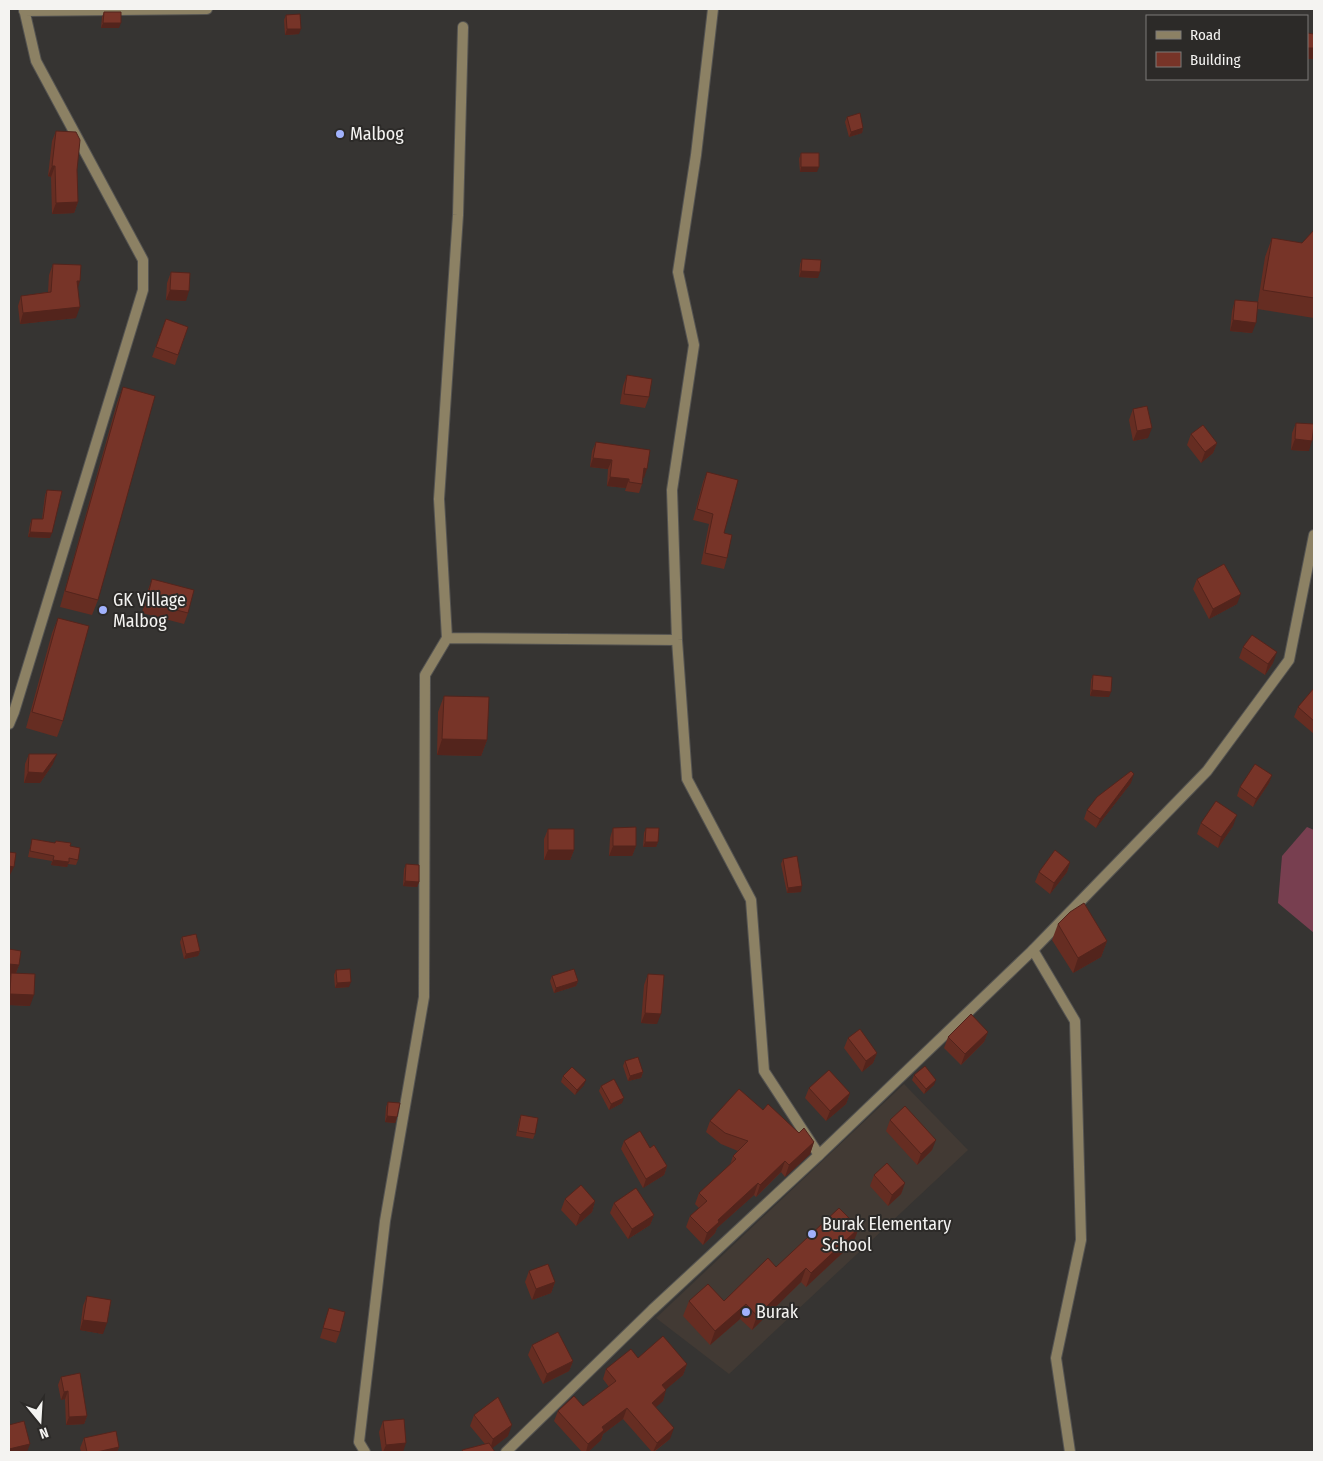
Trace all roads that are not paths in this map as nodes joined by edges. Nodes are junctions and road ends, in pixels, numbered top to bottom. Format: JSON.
{"nodes":[{"id":1,"x":207,"y":9,"type":"edge"},
{"id":2,"x":713,"y":9,"type":"edge"},
{"id":3,"x":24,"y":10,"type":"edge"},
{"id":4,"x":463,"y":27,"type":"dead end"},
{"id":5,"x":1314,"y":535,"type":"edge"},
{"id":6,"x":447,"y":638,"type":"junction"},
{"id":7,"x":677,"y":640,"type":"junction"},
{"id":8,"x":9,"y":724,"type":"edge"},
{"id":9,"x":1033,"y":950,"type":"junction"},
{"id":10,"x":819,"y":1155,"type":"junction"},
{"id":11,"x":365,"y":1452,"type":"edge"},
{"id":12,"x":506,"y":1452,"type":"edge"},
{"id":13,"x":1070,"y":1452,"type":"edge"}],
"edges":[{"from":1,"to":3,"type":"street"},
{"from":2,"to":7,"type":"street"},
{"from":3,"to":8,"type":"street"},
{"from":4,"to":6,"type":"street"},
{"from":5,"to":9,"type":"street"},
{"from":6,"to":7,"type":"street"},
{"from":6,"to":11,"type":"street"},
{"from":7,"to":10,"type":"street"},
{"from":9,"to":10,"type":"street"},
{"from":9,"to":13,"type":"street"},
{"from":10,"to":12,"type":"street"}]}
